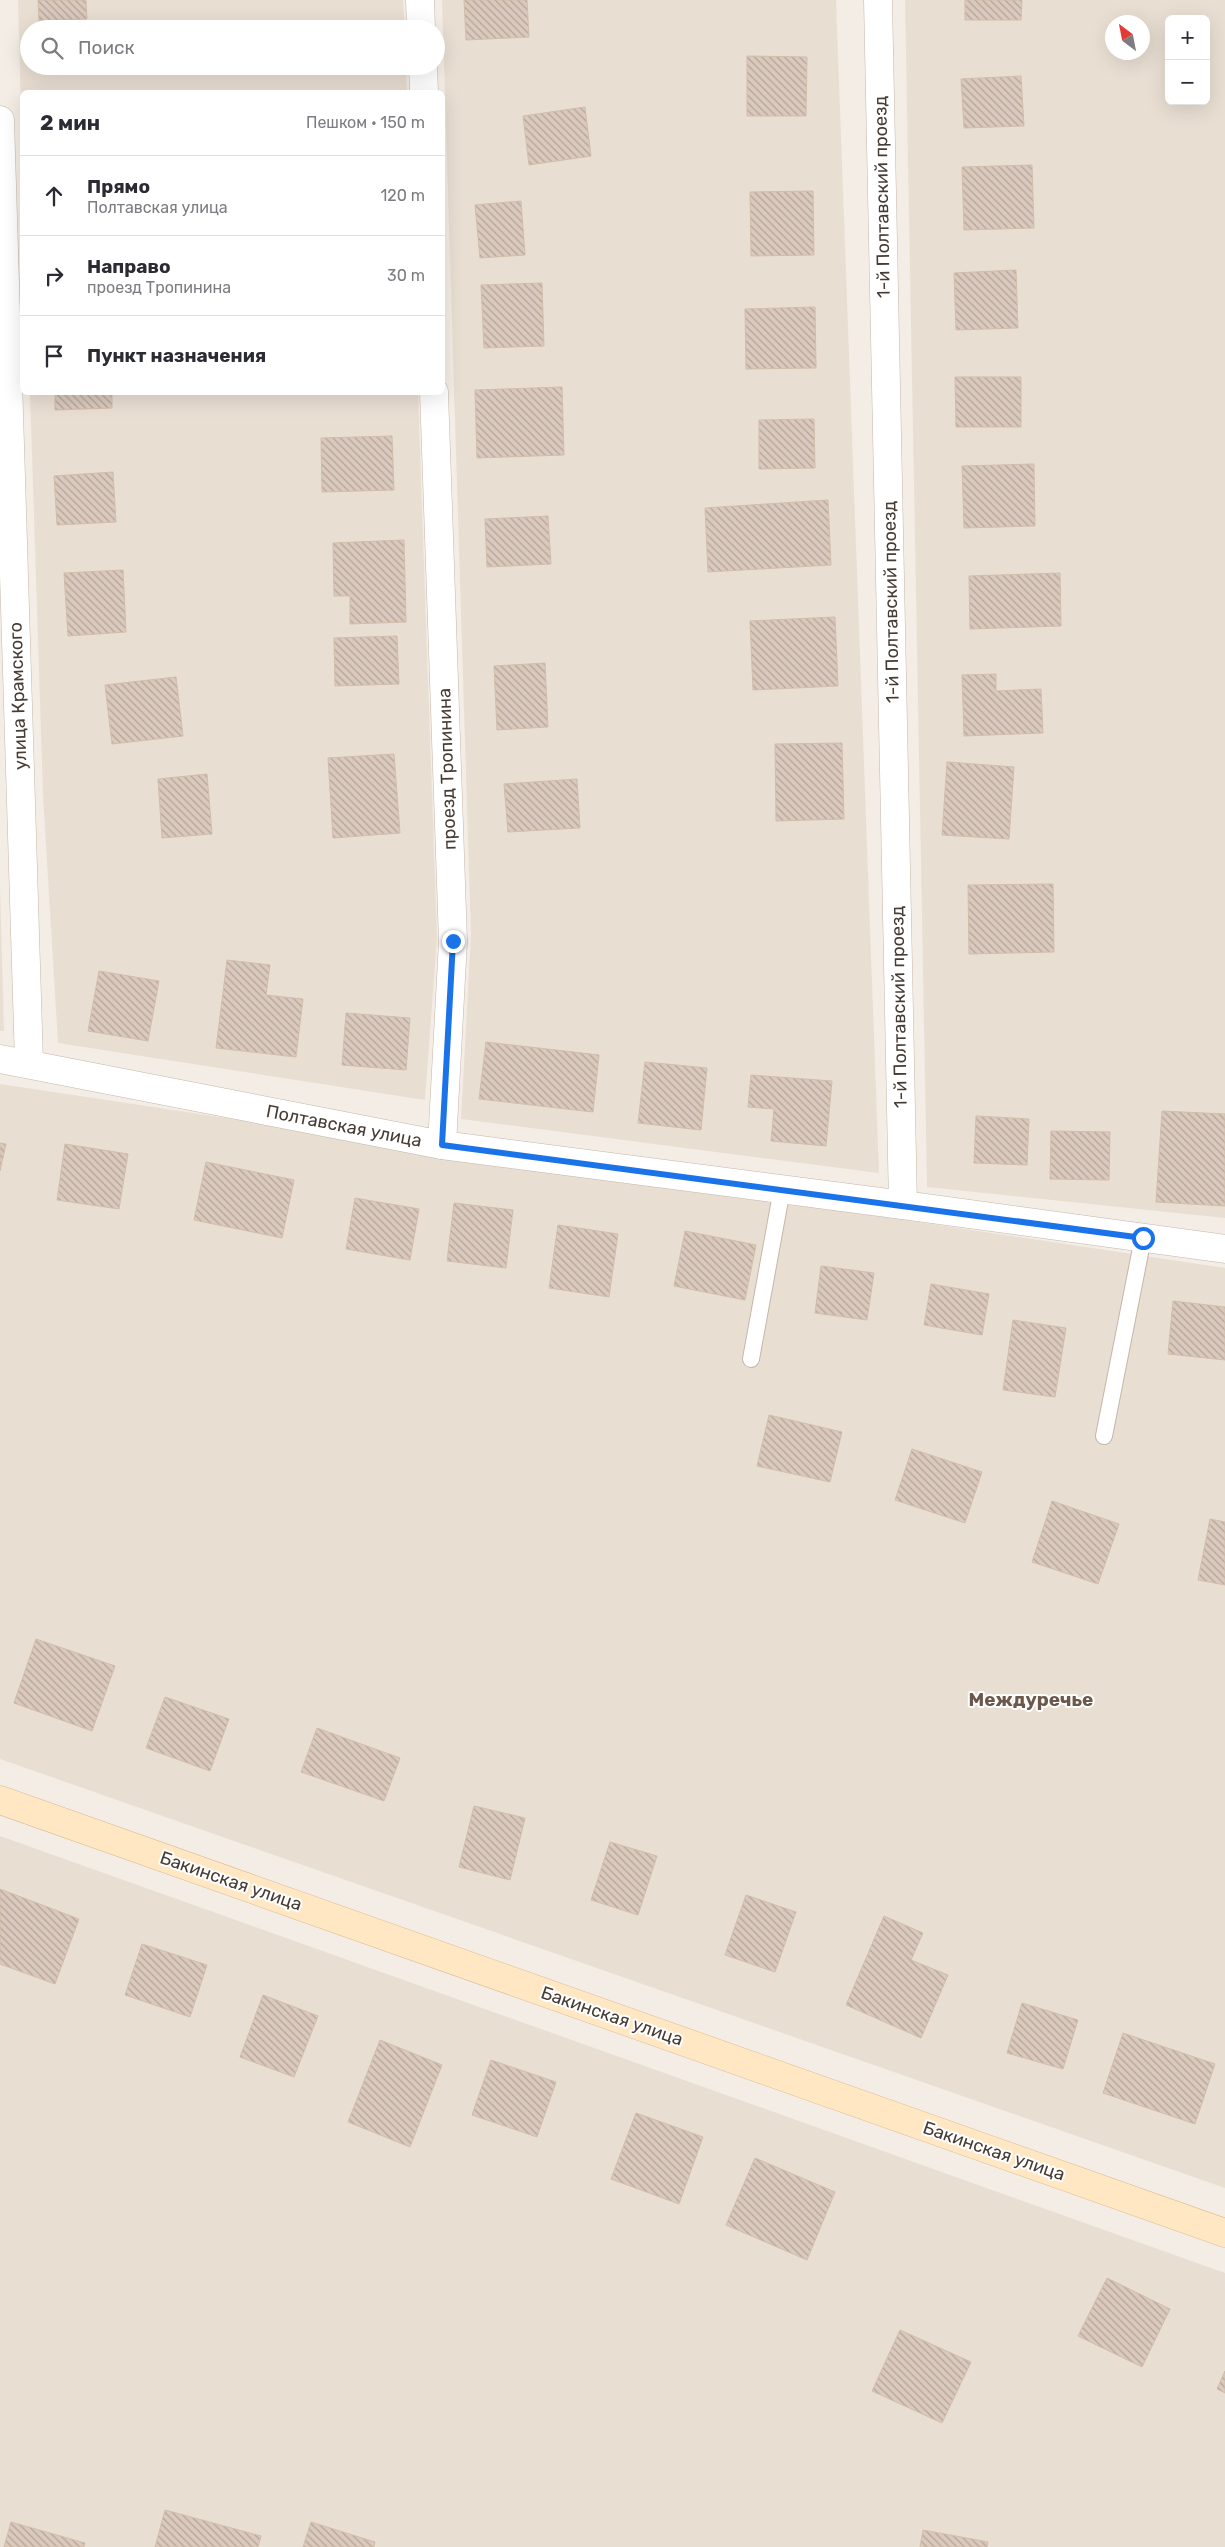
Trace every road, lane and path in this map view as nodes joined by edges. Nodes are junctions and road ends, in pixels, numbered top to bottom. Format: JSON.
{"nodes":[{"id":1,"x":420,"y":0,"type":"edge"},
{"id":2,"x":878,"y":0,"type":"edge"},
{"id":3,"x":421,"y":20,"type":"edge"},
{"id":4,"x":423,"y":75,"type":"edge"},
{"id":5,"x":424,"y":90,"type":"edge"},
{"id":6,"x":0,"y":120,"type":"edge"},
{"id":7,"x":434,"y":395,"type":"edge"},
{"id":8,"x":0,"y":1059,"type":"edge"},
{"id":9,"x":29,"y":1063,"type":"junction"},
{"id":10,"x":442,"y":1145,"type":"junction"},
{"id":11,"x":782,"y":1189,"type":"junction"},
{"id":12,"x":903,"y":1205,"type":"junction"},
{"id":13,"x":1143,"y":1238,"type":"junction"},
{"id":14,"x":1225,"y":1249,"type":"edge"},
{"id":15,"x":751,"y":1359,"type":"dead end"},
{"id":16,"x":1104,"y":1436,"type":"dead end"},
{"id":17,"x":0,"y":1800,"type":"edge"},
{"id":18,"x":1225,"y":2232,"type":"edge"}],
"edges":[{"from":1,"to":3,"type":"street"},
{"from":2,"to":12,"type":"street","name":"1-й Полтавский проезд"},
{"from":4,"to":5,"type":"street"},
{"from":6,"to":9,"type":"street","name":"улица Крамского"},
{"from":7,"to":10,"type":"street","name":"проезд Тропинина"},
{"from":8,"to":9,"type":"street","name":"Полтавская улица"},
{"from":9,"to":10,"type":"street","name":"Полтавская улица"},
{"from":10,"to":11,"type":"street","name":"Полтавская улица"},
{"from":11,"to":12,"type":"street","name":"Полтавская улица"},
{"from":11,"to":15,"type":"lane"},
{"from":12,"to":13,"type":"street","name":"Полтавская улица"},
{"from":13,"to":14,"type":"street","name":"Полтавская улица"},
{"from":13,"to":16,"type":"lane"},
{"from":17,"to":18,"type":"street","name":"Бакинская улица"}]}
